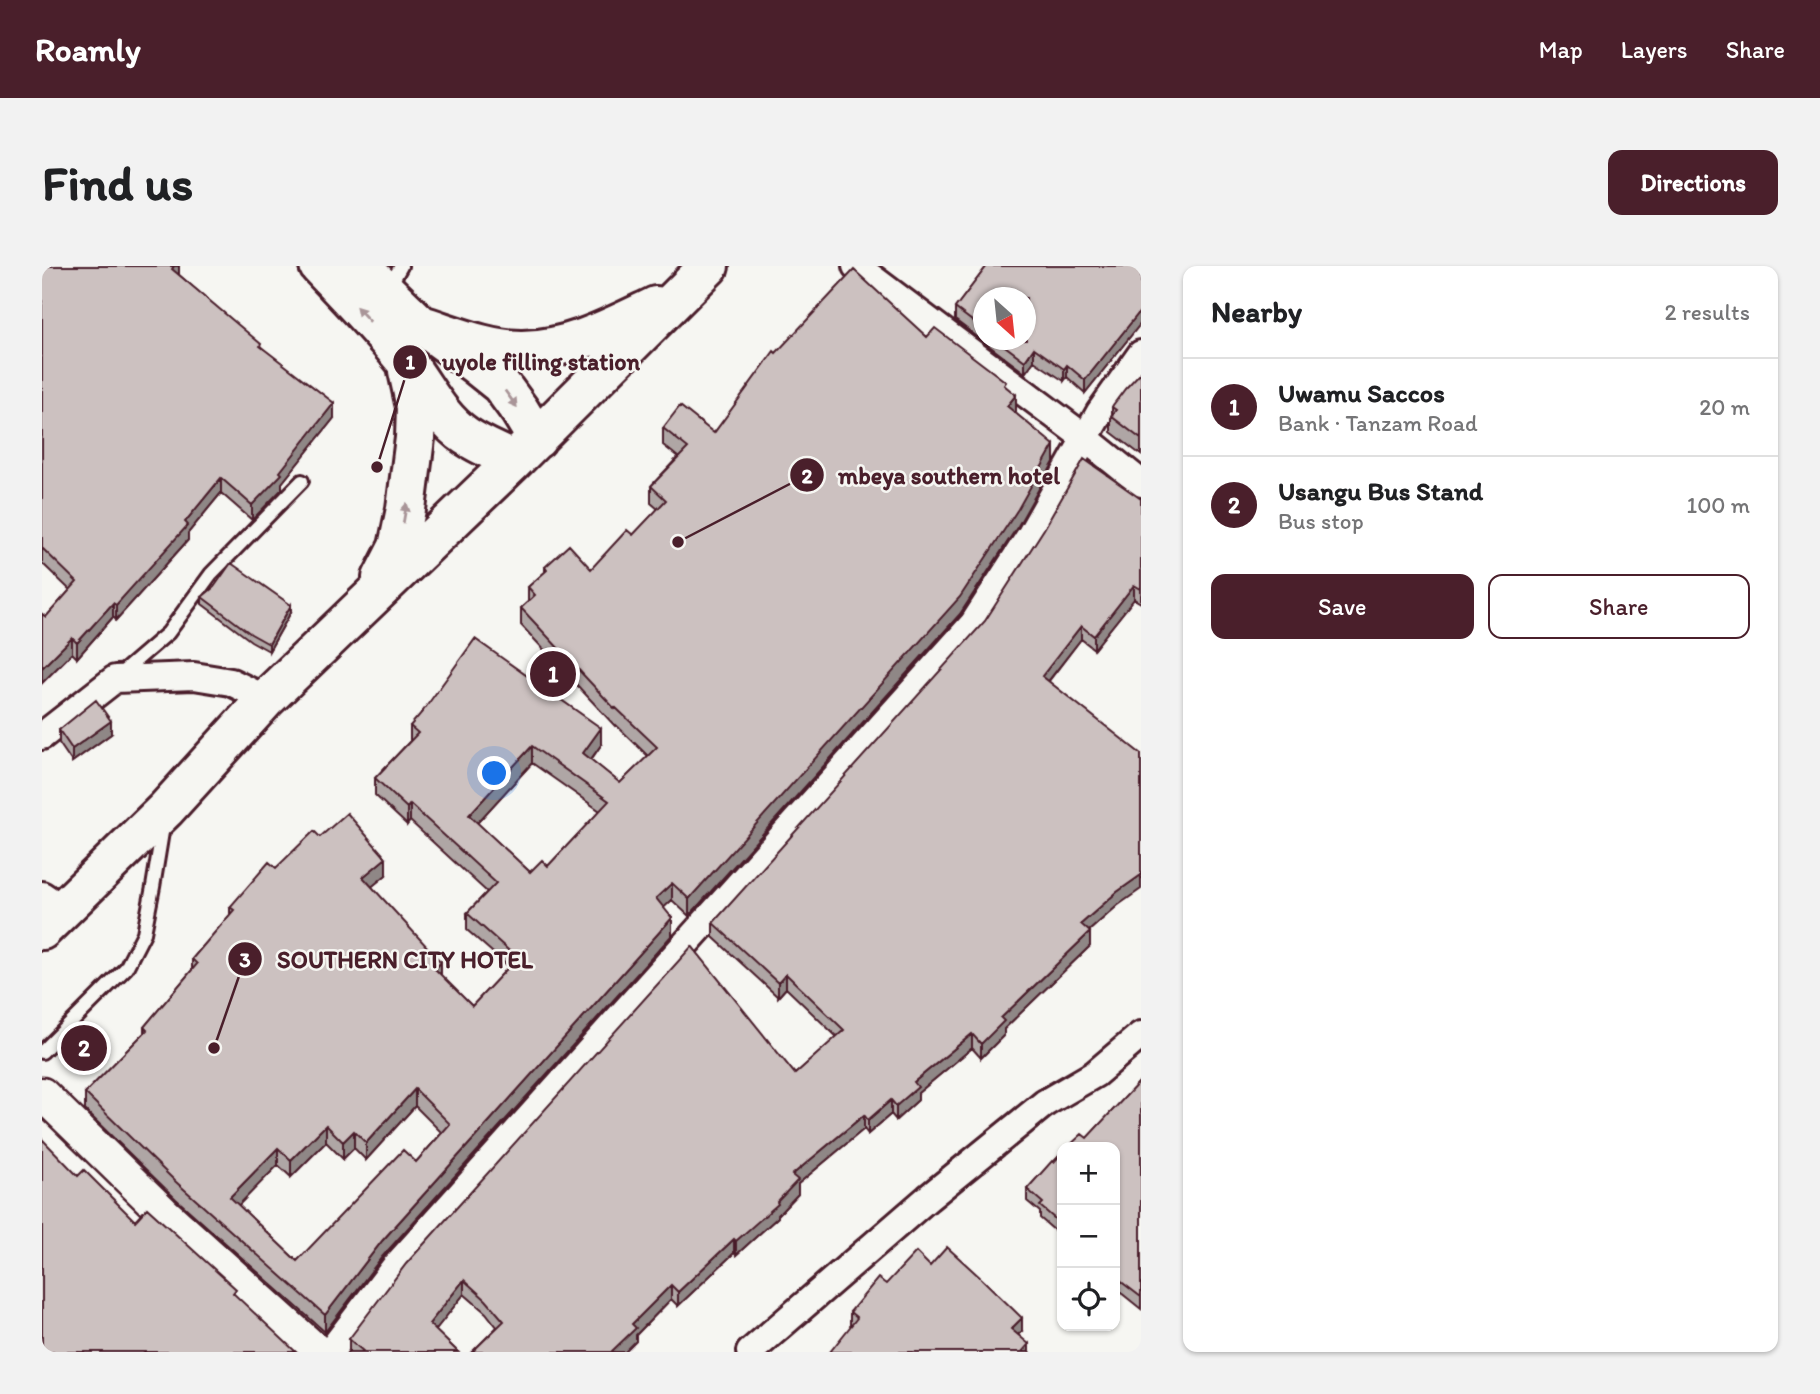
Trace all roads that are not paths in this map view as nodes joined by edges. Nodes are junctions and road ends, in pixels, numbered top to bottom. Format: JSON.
{"nodes":[{"id":1,"x":319,"y":266,"type":"edge"},
{"id":2,"x":360,"y":266,"type":"edge"},
{"id":3,"x":709,"y":266,"type":"edge"},
{"id":4,"x":856,"y":266,"type":"edge"},
{"id":5,"x":394,"y":279,"type":"edge"},
{"id":6,"x":681,"y":294,"type":"junction"},
{"id":7,"x":421,"y":325,"type":"junction"},
{"id":8,"x":1141,"y":354,"type":"edge"},
{"id":9,"x":407,"y":363,"type":"junction"},
{"id":10,"x":1085,"y":438,"type":"junction"},
{"id":11,"x":525,"y":450,"type":"junction"},
{"id":12,"x":302,"y":481,"type":"dead end"},
{"id":13,"x":1141,"y":483,"type":"edge"},
{"id":14,"x":370,"y":598,"type":"junction"},
{"id":15,"x":115,"y":679,"type":"junction"},
{"id":16,"x":266,"y":699,"type":"junction"},
{"id":17,"x":42,"y":736,"type":"edge"},
{"id":18,"x":166,"y":809,"type":"junction"},
{"id":19,"x":49,"y":911,"type":"edge"},
{"id":20,"x":1141,"y":1035,"type":"edge"},
{"id":21,"x":42,"y":1052,"type":"edge"},
{"id":22,"x":42,"y":1094,"type":"edge"},
{"id":23,"x":318,"y":1352,"type":"edge"},
{"id":24,"x":330,"y":1352,"type":"edge"},
{"id":25,"x":750,"y":1352,"type":"edge"}],
"edges":[{"from":9,"to":1,"type":"highway","one_way":true},
{"from":2,"to":5,"type":"highway"},
{"from":3,"to":6,"type":"highway"},
{"from":4,"to":10,"type":"street"},
{"from":5,"to":7,"type":"highway"},
{"from":6,"to":7,"type":"highway"},
{"from":6,"to":11,"type":"highway"},
{"from":7,"to":11,"type":"highway","one_way":true},
{"from":8,"to":10,"type":"street"},
{"from":9,"to":11,"type":"highway"},
{"from":14,"to":9,"type":"highway","one_way":true},
{"from":10,"to":13,"type":"street"},
{"from":10,"to":24,"type":"street"},
{"from":11,"to":14,"type":"highway"},
{"from":12,"to":15,"type":"lane"},
{"from":14,"to":16,"type":"highway"},
{"from":15,"to":16,"type":"street"},
{"from":15,"to":17,"type":"street"},
{"from":16,"to":18,"type":"highway"},
{"from":18,"to":19,"type":"highway"},
{"from":18,"to":21,"type":"lane"},
{"from":20,"to":25,"type":"street"},
{"from":22,"to":23,"type":"street"}]}
